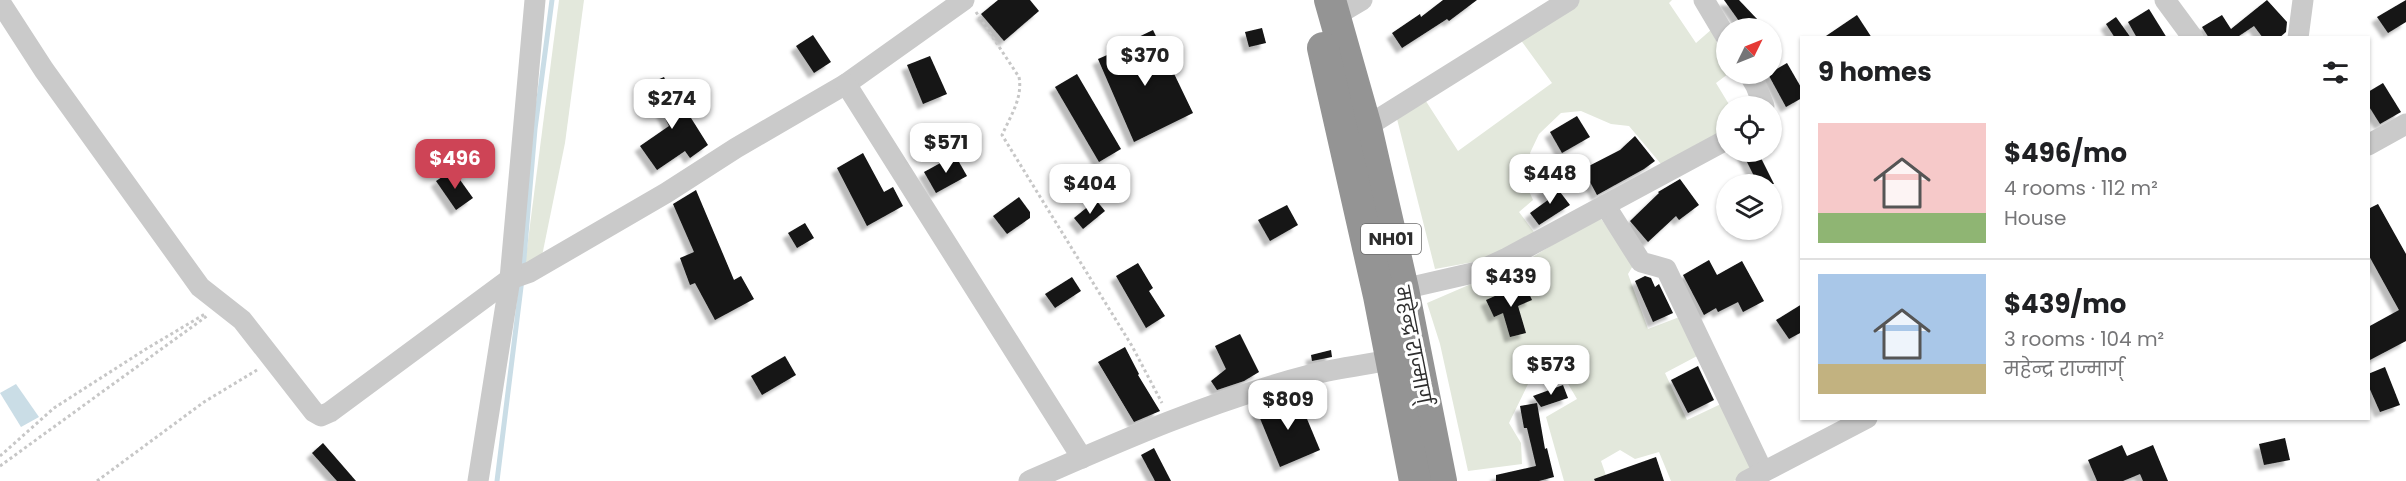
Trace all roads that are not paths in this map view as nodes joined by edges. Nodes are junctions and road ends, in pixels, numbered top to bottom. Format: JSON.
{"nodes":[{"id":1,"x":535,"y":0,"type":"edge"},
{"id":2,"x":1362,"y":0,"type":"edge"},
{"id":3,"x":1569,"y":0,"type":"edge"},
{"id":4,"x":1704,"y":0,"type":"edge"},
{"id":5,"x":2165,"y":0,"type":"edge"},
{"id":6,"x":2303,"y":0,"type":"edge"},
{"id":7,"x":0,"y":2,"type":"edge"},
{"id":8,"x":969,"y":5,"type":"edge"},
{"id":9,"x":1326,"y":5,"type":"edge"},
{"id":10,"x":1716,"y":20,"type":"edge"},
{"id":11,"x":2192,"y":36,"type":"edge"},
{"id":12,"x":2298,"y":36,"type":"edge"},
{"id":13,"x":846,"y":84,"type":"junction"},
{"id":14,"x":2406,"y":124,"type":"edge"},
{"id":15,"x":1366,"y":127,"type":"junction"},
{"id":16,"x":2370,"y":144,"type":"edge"},
{"id":17,"x":1716,"y":145,"type":"edge"},
{"id":18,"x":1605,"y":205,"type":"junction"},
{"id":19,"x":510,"y":279,"type":"junction"},
{"id":20,"x":1403,"y":288,"type":"junction"},
{"id":21,"x":1390,"y":360,"type":"junction"},
{"id":22,"x":1863,"y":420,"type":"edge"},
{"id":23,"x":1082,"y":458,"type":"junction"},
{"id":24,"x":1754,"y":477,"type":"edge"},
{"id":25,"x":478,"y":481,"type":"edge"},
{"id":26,"x":1029,"y":481,"type":"edge"},
{"id":27,"x":1415,"y":481,"type":"edge"},
{"id":28,"x":1441,"y":481,"type":"edge"}],
"edges":[{"from":1,"to":19,"type":"street"},
{"from":2,"to":9,"type":"street"},
{"from":3,"to":15,"type":"street"},
{"from":4,"to":10,"type":"street"},
{"from":5,"to":11,"type":"street"},
{"from":6,"to":12,"type":"street"},
{"from":7,"to":19,"type":"street"},
{"from":8,"to":13,"type":"street"},
{"from":9,"to":15,"type":"highway","name":"महेन्द्र राज्मार्ग्","number":"NH01"},
{"from":9,"to":21,"type":"highway","name":"महेन्द्र राज्मार्ग्","number":"NH01"},
{"from":13,"to":19,"type":"street"},
{"from":13,"to":23,"type":"street"},
{"from":14,"to":16,"type":"street"},
{"from":15,"to":20,"type":"highway","name":"महेन्द्र राज्मार्ग्","number":"NH01"},
{"from":17,"to":18,"type":"street"},
{"from":18,"to":20,"type":"street"},
{"from":18,"to":24,"type":"street"},
{"from":19,"to":25,"type":"street"},
{"from":20,"to":28,"type":"highway","name":"महेन्द्र राज्मार्ग्","number":"NH01"},
{"from":21,"to":23,"type":"street"},
{"from":21,"to":27,"type":"highway","name":"महेन्द्र राज्मार्ग्","number":"NH01"},
{"from":22,"to":24,"type":"street"},
{"from":23,"to":26,"type":"street"}]}
